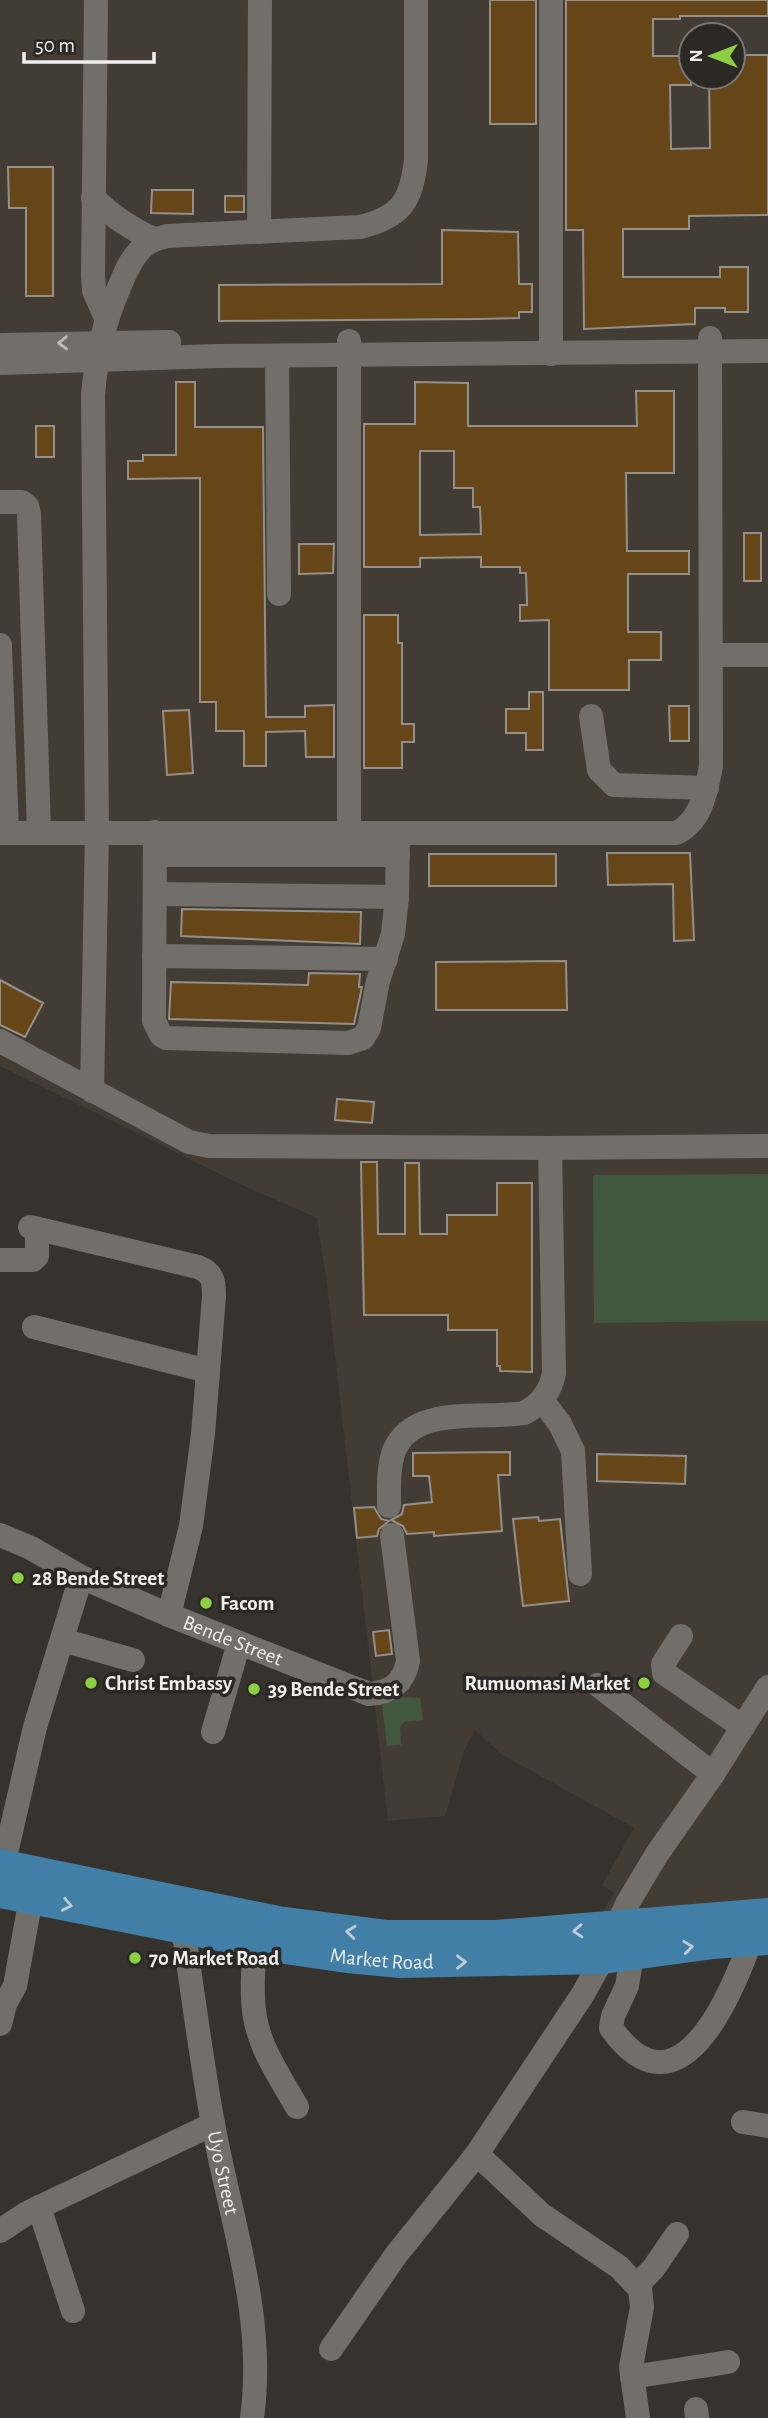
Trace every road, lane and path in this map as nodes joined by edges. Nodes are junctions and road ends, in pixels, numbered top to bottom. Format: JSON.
{"nodes":[{"id":1,"x":96,"y":0,"type":"edge"},
{"id":2,"x":260,"y":0,"type":"edge"},
{"id":3,"x":416,"y":0,"type":"edge"},
{"id":4,"x":551,"y":0,"type":"edge"},
{"id":5,"x":93,"y":198,"type":"junction"},
{"id":6,"x":259,"y":232,"type":"junction"},
{"id":7,"x":154,"y":239,"type":"junction"},
{"id":8,"x":106,"y":318,"type":"junction"},
{"id":9,"x":768,"y":339,"type":"edge"},
{"id":10,"x":0,"y":345,"type":"edge"},
{"id":11,"x":710,"y":345,"type":"junction"},
{"id":12,"x":551,"y":347,"type":"junction"},
{"id":13,"x":349,"y":349,"type":"junction"},
{"id":14,"x":97,"y":351,"type":"junction"},
{"id":15,"x":768,"y":351,"type":"edge"},
{"id":16,"x":277,"y":356,"type":"junction"},
{"id":17,"x":0,"y":363,"type":"edge"},
{"id":18,"x":0,"y":502,"type":"edge"},
{"id":19,"x":279,"y":594,"type":"dead end"},
{"id":20,"x":0,"y":645,"type":"edge"},
{"id":21,"x":711,"y":655,"type":"junction"},
{"id":22,"x":768,"y":655,"type":"edge"},
{"id":23,"x":592,"y":716,"type":"dead end"},
{"id":24,"x":707,"y":788,"type":"junction"},
{"id":25,"x":39,"y":832,"type":"junction"},
{"id":26,"x":97,"y":832,"type":"junction"},
{"id":27,"x":349,"y":832,"type":"junction"},
{"id":28,"x":3,"y":833,"type":"edge"},
{"id":29,"x":155,"y":844,"type":"junction"},
{"id":30,"x":398,"y":844,"type":"junction"},
{"id":31,"x":155,"y":894,"type":"junction"},
{"id":32,"x":397,"y":897,"type":"junction"},
{"id":33,"x":154,"y":956,"type":"junction"},
{"id":34,"x":386,"y":959,"type":"junction"},
{"id":35,"x":0,"y":1041,"type":"edge"},
{"id":36,"x":92,"y":1091,"type":"junction"},
{"id":37,"x":768,"y":1146,"type":"edge"},
{"id":38,"x":551,"y":1147,"type":"junction"},
{"id":39,"x":0,"y":1260,"type":"edge"},
{"id":40,"x":34,"y":1327,"type":"dead end"},
{"id":41,"x":208,"y":1371,"type":"junction"},
{"id":42,"x":542,"y":1400,"type":"junction"},
{"id":43,"x":389,"y":1506,"type":"dead end"},
{"id":44,"x":0,"y":1535,"type":"edge"},
{"id":45,"x":392,"y":1535,"type":"dead end"},
{"id":46,"x":580,"y":1574,"type":"dead end"},
{"id":47,"x":81,"y":1577,"type":"junction"},
{"id":48,"x":169,"y":1615,"type":"junction"},
{"id":49,"x":681,"y":1636,"type":"dead end"},
{"id":50,"x":62,"y":1640,"type":"junction"},
{"id":51,"x":239,"y":1643,"type":"junction"},
{"id":52,"x":133,"y":1660,"type":"dead end"},
{"id":53,"x":598,"y":1685,"type":"dead end"},
{"id":54,"x":768,"y":1687,"type":"edge"},
{"id":55,"x":743,"y":1727,"type":"junction"},
{"id":56,"x":213,"y":1732,"type":"dead end"},
{"id":57,"x":713,"y":1774,"type":"junction"},
{"id":58,"x":1,"y":1874,"type":"edge"},
{"id":59,"x":32,"y":1898,"type":"junction"},
{"id":60,"x":768,"y":1914,"type":"edge"},
{"id":61,"x":183,"y":1928,"type":"junction"},
{"id":62,"x":760,"y":1940,"type":"edge"},
{"id":63,"x":255,"y":1942,"type":"junction"},
{"id":64,"x":617,"y":1947,"type":"junction"},
{"id":65,"x":0,"y":2024,"type":"edge"},
{"id":66,"x":298,"y":2107,"type":"dead end"},
{"id":67,"x":743,"y":2123,"type":"dead end"},
{"id":68,"x":213,"y":2124,"type":"junction"},
{"id":69,"x":768,"y":2126,"type":"edge"},
{"id":70,"x":477,"y":2154,"type":"junction"},
{"id":71,"x":39,"y":2207,"type":"junction"},
{"id":72,"x":0,"y":2231,"type":"edge"},
{"id":73,"x":677,"y":2235,"type":"dead end"},
{"id":74,"x":637,"y":2285,"type":"junction"},
{"id":75,"x":73,"y":2311,"type":"dead end"},
{"id":76,"x":331,"y":2349,"type":"dead end"},
{"id":77,"x":728,"y":2362,"type":"dead end"},
{"id":78,"x":632,"y":2377,"type":"junction"},
{"id":79,"x":253,"y":2418,"type":"edge"},
{"id":80,"x":638,"y":2418,"type":"edge"}],
"edges":[{"from":1,"to":5,"type":"street"},
{"from":2,"to":6,"type":"street"},
{"from":3,"to":6,"type":"street"},
{"from":4,"to":12,"type":"street"},
{"from":5,"to":7,"type":"street"},
{"from":5,"to":8,"type":"street"},
{"from":6,"to":7,"type":"street"},
{"from":7,"to":8,"type":"street"},
{"from":8,"to":14,"type":"street"},
{"from":9,"to":11,"type":"street"},
{"from":14,"to":10,"type":"street","one_way":true},
{"from":11,"to":12,"type":"street"},
{"from":11,"to":15,"type":"street"},
{"from":11,"to":21,"type":"street"},
{"from":12,"to":13,"type":"street"},
{"from":13,"to":14,"type":"street"},
{"from":13,"to":16,"type":"street"},
{"from":13,"to":27,"type":"street"},
{"from":14,"to":16,"type":"street"},
{"from":14,"to":17,"type":"street"},
{"from":14,"to":26,"type":"street"},
{"from":16,"to":19,"type":"street"},
{"from":18,"to":25,"type":"street"},
{"from":20,"to":28,"type":"street"},
{"from":21,"to":22,"type":"street"},
{"from":21,"to":24,"type":"street"},
{"from":23,"to":24,"type":"street"},
{"from":24,"to":30,"type":"street"},
{"from":25,"to":26,"type":"street"},
{"from":25,"to":28,"type":"street"},
{"from":26,"to":29,"type":"street"},
{"from":26,"to":36,"type":"street"},
{"from":27,"to":29,"type":"street"},
{"from":27,"to":30,"type":"street"},
{"from":29,"to":30,"type":"street"},
{"from":29,"to":31,"type":"street"},
{"from":30,"to":32,"type":"street"},
{"from":31,"to":32,"type":"street"},
{"from":31,"to":33,"type":"street"},
{"from":32,"to":34,"type":"street"},
{"from":33,"to":34,"type":"street"},
{"from":33,"to":34,"type":"street"},
{"from":35,"to":36,"type":"street"},
{"from":36,"to":38,"type":"street"},
{"from":37,"to":38,"type":"street"},
{"from":38,"to":42,"type":"street"},
{"from":39,"to":41,"type":"street"},
{"from":40,"to":41,"type":"street"},
{"from":41,"to":48,"type":"street"},
{"from":42,"to":43,"type":"street"},
{"from":42,"to":46,"type":"street"},
{"from":44,"to":47,"type":"street","name":"Bende Street"},
{"from":45,"to":51,"type":"street","name":"Bende Street"},
{"from":47,"to":48,"type":"street","name":"Bende Street"},
{"from":47,"to":50,"type":"street"},
{"from":48,"to":51,"type":"street","name":"Bende Street"},
{"from":49,"to":55,"type":"street"},
{"from":50,"to":52,"type":"street"},
{"from":50,"to":58,"type":"street"},
{"from":51,"to":56,"type":"street"},
{"from":53,"to":57,"type":"street"},
{"from":54,"to":55,"type":"street"},
{"from":55,"to":57,"type":"street"},
{"from":57,"to":64,"type":"street"},
{"from":58,"to":59,"type":"main road","name":"Market Road"},
{"from":64,"to":58,"type":"main road","name":"Market Road","one_way":true},
{"from":59,"to":61,"type":"main road","name":"Market Road","one_way":true},
{"from":59,"to":65,"type":"street"},
{"from":60,"to":64,"type":"main road","name":"Market Road"},
{"from":61,"to":63,"type":"main road","name":"Market Road"},
{"from":61,"to":68,"type":"street","name":"Uyo Street"},
{"from":64,"to":62,"type":"main road","name":"Market Road","one_way":true},
{"from":62,"to":64,"type":"street"},
{"from":63,"to":64,"type":"main road","name":"Market Road","one_way":true},
{"from":63,"to":66,"type":"street"},
{"from":64,"to":70,"type":"street"},
{"from":67,"to":69,"type":"street"},
{"from":68,"to":71,"type":"street"},
{"from":68,"to":79,"type":"street","name":"Uyo Street"},
{"from":70,"to":74,"type":"street"},
{"from":70,"to":76,"type":"street"},
{"from":71,"to":72,"type":"street"},
{"from":71,"to":75,"type":"street"},
{"from":73,"to":74,"type":"street"},
{"from":74,"to":78,"type":"street"},
{"from":77,"to":78,"type":"street"},
{"from":78,"to":80,"type":"street"}]}
